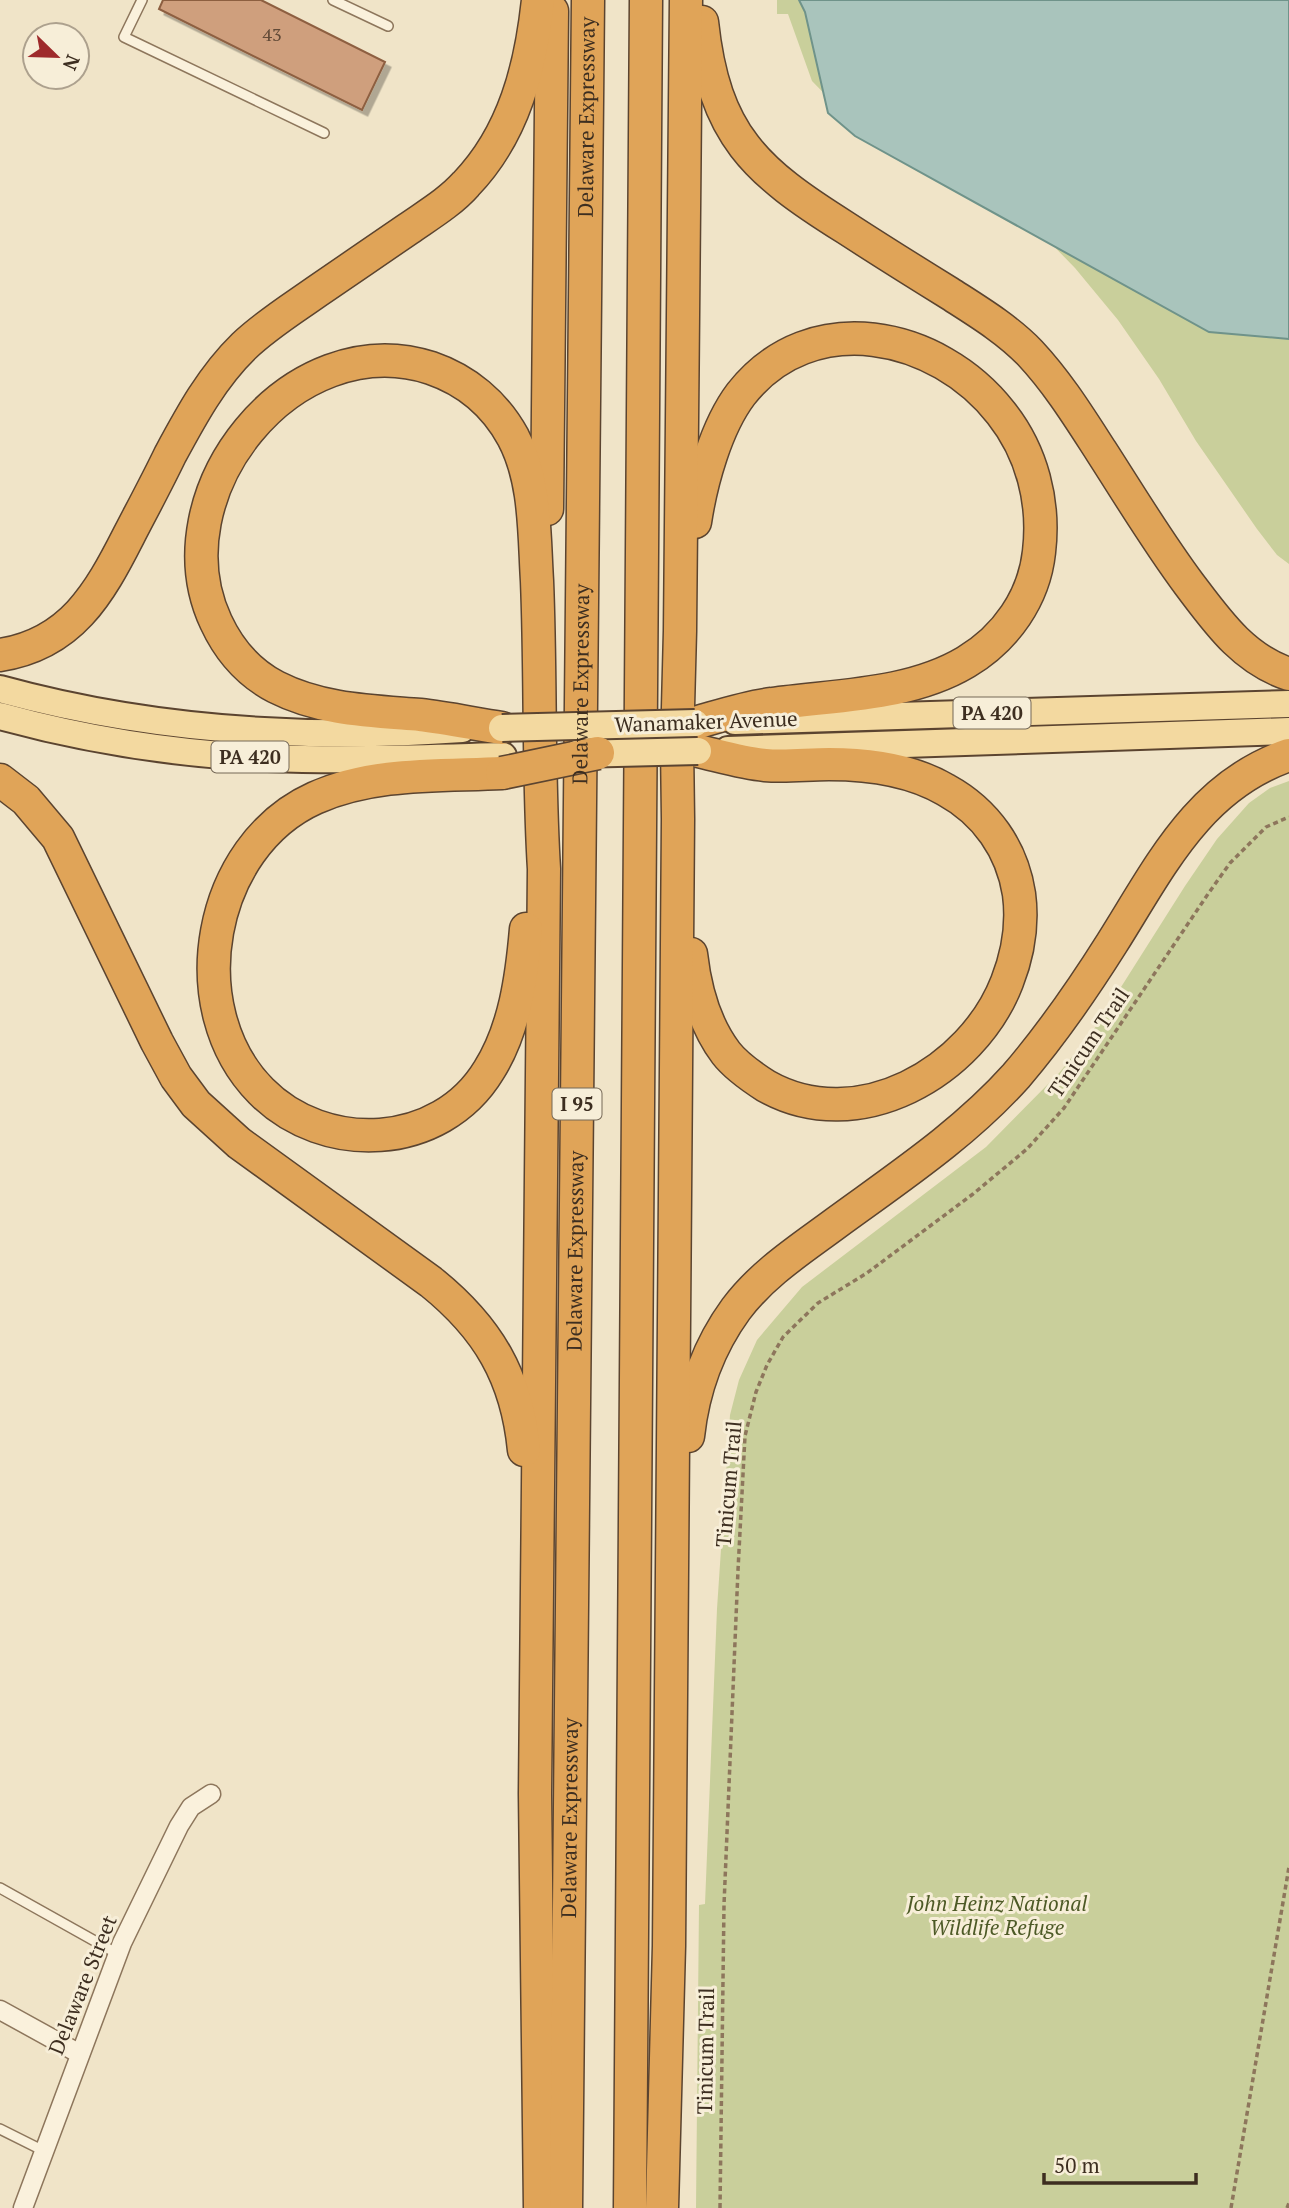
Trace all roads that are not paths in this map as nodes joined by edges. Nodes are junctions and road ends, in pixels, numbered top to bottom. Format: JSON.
{"nodes":[{"id":1,"x":142,"y":0,"type":"edge"},
{"id":2,"x":333,"y":0,"type":"edge"},
{"id":3,"x":538,"y":0,"type":"edge"},
{"id":4,"x":552,"y":0,"type":"edge"},
{"id":5,"x":588,"y":0,"type":"edge"},
{"id":6,"x":646,"y":0,"type":"edge"},
{"id":7,"x":686,"y":0,"type":"edge"},
{"id":8,"x":699,"y":0,"type":"edge"},
{"id":9,"x":388,"y":26,"type":"dead end"},
{"id":10,"x":324,"y":133,"type":"dead end"},
{"id":11,"x":680,"y":631,"type":"junction"},
{"id":12,"x":540,"y":643,"type":"junction"},
{"id":13,"x":0,"y":655,"type":"edge"},
{"id":14,"x":1289,"y":674,"type":"edge"},
{"id":15,"x":0,"y":689,"type":"edge"},
{"id":16,"x":1289,"y":704,"type":"edge"},
{"id":17,"x":0,"y":716,"type":"edge"},
{"id":18,"x":1289,"y":732,"type":"edge"},
{"id":19,"x":696,"y":737,"type":"junction"},
{"id":20,"x":502,"y":753,"type":"junction"},
{"id":21,"x":597,"y":753,"type":"joint"},
{"id":22,"x":1289,"y":755,"type":"edge"},
{"id":23,"x":0,"y":780,"type":"edge"},
{"id":24,"x":540,"y":809,"type":"junction"},
{"id":25,"x":678,"y":819,"type":"junction"},
{"id":26,"x":538,"y":1562,"type":"junction"},
{"id":27,"x":671,"y":1586,"type":"junction"},
{"id":28,"x":211,"y":1794,"type":"dead end"},
{"id":29,"x":0,"y":1888,"type":"edge"},
{"id":30,"x":118,"y":1954,"type":"junction"},
{"id":31,"x":0,"y":2010,"type":"edge"},
{"id":32,"x":80,"y":2054,"type":"junction"},
{"id":33,"x":0,"y":2129,"type":"edge"},
{"id":34,"x":44,"y":2151,"type":"junction"},
{"id":35,"x":23,"y":2208,"type":"edge"},
{"id":36,"x":540,"y":2208,"type":"edge"},
{"id":37,"x":566,"y":2208,"type":"edge"},
{"id":38,"x":630,"y":2208,"type":"edge"},
{"id":39,"x":662,"y":2208,"type":"edge"}],
"edges":[{"from":1,"to":10,"type":"lane"},
{"from":2,"to":9,"type":"lane"},
{"from":3,"to":13,"type":"highway"},
{"from":4,"to":12,"type":"highway"},
{"from":5,"to":37,"type":"highway","name":"Delaware Expressway","number":"I 95"},
{"from":6,"to":38,"type":"highway"},
{"from":7,"to":11,"type":"highway"},
{"from":8,"to":14,"type":"highway"},
{"from":11,"to":19,"type":"highway"},
{"from":11,"to":25,"type":"highway"},
{"from":12,"to":20,"type":"highway"},
{"from":12,"to":24,"type":"highway"},
{"from":15,"to":20,"type":"main road","name":"Wanamaker Avenue","number":"PA 420"},
{"from":16,"to":19,"type":"main road","name":"Wanamaker Avenue","number":"PA 420"},
{"from":17,"to":20,"type":"main road","name":"Wanamaker Avenue","number":"PA 420"},
{"from":18,"to":19,"type":"main road","name":"Wanamaker Avenue","number":"PA 420"},
{"from":19,"to":20,"type":"main road","name":"Wanamaker Avenue","number":"PA 420","bridge":true},
{"from":19,"to":21,"type":"main road","name":"Wanamaker Avenue","number":"PA 420","bridge":true},
{"from":19,"to":25,"type":"highway"},
{"from":20,"to":21,"type":"highway","bridge":true},
{"from":20,"to":24,"type":"highway"},
{"from":22,"to":27,"type":"highway"},
{"from":23,"to":26,"type":"highway"},
{"from":24,"to":26,"type":"highway"},
{"from":25,"to":27,"type":"highway"},
{"from":26,"to":36,"type":"highway"},
{"from":27,"to":39,"type":"highway"},
{"from":28,"to":30,"type":"street","name":"Delaware Street"},
{"from":29,"to":30,"type":"lane"},
{"from":30,"to":32,"type":"street","name":"Delaware Street"},
{"from":31,"to":32,"type":"street"},
{"from":32,"to":34,"type":"street","name":"Delaware Street"},
{"from":33,"to":34,"type":"lane"},
{"from":34,"to":35,"type":"street","name":"Delaware Street"}]}
